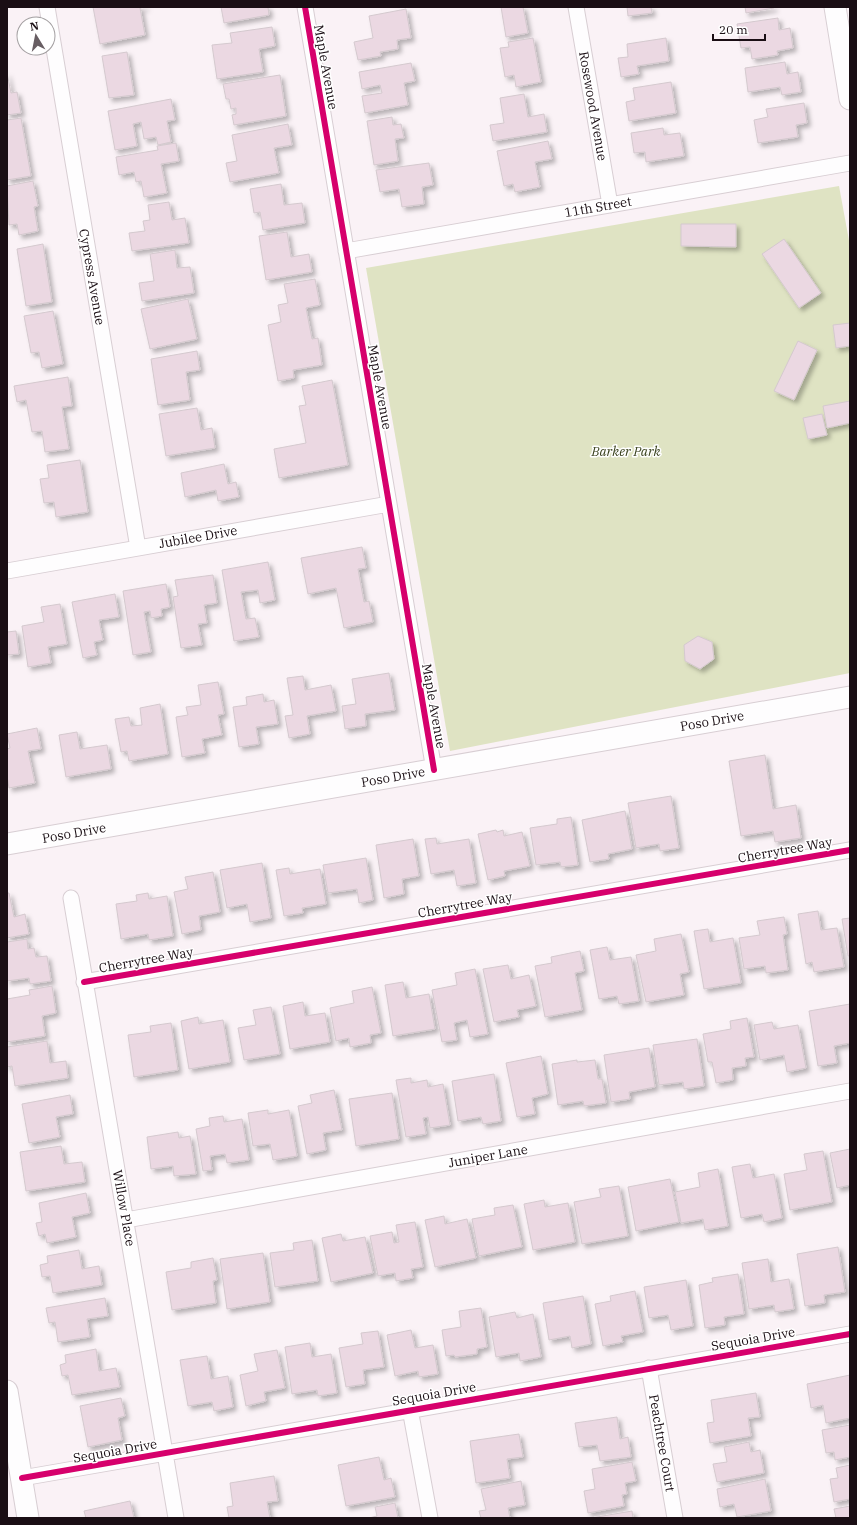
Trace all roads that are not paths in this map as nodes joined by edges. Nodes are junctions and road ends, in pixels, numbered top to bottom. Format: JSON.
{"nodes":[{"id":1,"x":47,"y":7,"type":"edge"},
{"id":2,"x":305,"y":7,"type":"edge"},
{"id":3,"x":576,"y":7,"type":"edge"},
{"id":4,"x":835,"y":7,"type":"edge"},
{"id":5,"x":850,"y":99,"type":"edge"},
{"id":6,"x":850,"y":162,"type":"edge"},
{"id":7,"x":610,"y":205,"type":"junction"},
{"id":8,"x":346,"y":251,"type":"junction"},
{"id":9,"x":389,"y":504,"type":"junction"},
{"id":10,"x":138,"y":548,"type":"junction"},
{"id":11,"x":7,"y":570,"type":"edge"},
{"id":12,"x":850,"y":696,"type":"edge"},
{"id":13,"x":434,"y":770,"type":"junction"},
{"id":14,"x":7,"y":844,"type":"edge"},
{"id":15,"x":850,"y":850,"type":"edge"},
{"id":16,"x":71,"y":898,"type":"dead end"},
{"id":17,"x":84,"y":982,"type":"junction"},
{"id":18,"x":850,"y":1091,"type":"edge"},
{"id":19,"x":126,"y":1220,"type":"junction"},
{"id":20,"x":850,"y":1334,"type":"edge"},
{"id":21,"x":649,"y":1368,"type":"junction"},
{"id":22,"x":7,"y":1391,"type":"edge"},
{"id":23,"x":410,"y":1409,"type":"junction"},
{"id":24,"x":165,"y":1454,"type":"junction"},
{"id":25,"x":22,"y":1478,"type":"junction"},
{"id":26,"x":28,"y":1518,"type":"edge"},
{"id":27,"x":176,"y":1518,"type":"edge"},
{"id":28,"x":430,"y":1518,"type":"edge"},
{"id":29,"x":675,"y":1518,"type":"edge"}],
"edges":[{"from":1,"to":10,"type":"street","name":"Cypress Avenue"},
{"from":2,"to":8,"type":"street","name":"Maple Avenue"},
{"from":3,"to":7,"type":"street","name":"Rosewood Avenue"},
{"from":4,"to":5,"type":"main road"},
{"from":6,"to":7,"type":"street","name":"11th Street"},
{"from":7,"to":8,"type":"street","name":"11th Street"},
{"from":8,"to":9,"type":"street","name":"Maple Avenue"},
{"from":9,"to":10,"type":"street","name":"Jubilee Drive"},
{"from":9,"to":13,"type":"street","name":"Maple Avenue"},
{"from":10,"to":11,"type":"street","name":"Jubilee Drive"},
{"from":12,"to":13,"type":"main road","name":"Poso Drive"},
{"from":13,"to":14,"type":"main road","name":"Poso Drive"},
{"from":15,"to":17,"type":"street","name":"Cherrytree Way"},
{"from":16,"to":17,"type":"street","name":"Willow Place"},
{"from":17,"to":19,"type":"street","name":"Willow Place"},
{"from":18,"to":19,"type":"street","name":"Juniper Lane"},
{"from":19,"to":24,"type":"street","name":"Willow Place"},
{"from":20,"to":21,"type":"street","name":"Sequoia Drive"},
{"from":21,"to":23,"type":"street","name":"Sequoia Drive"},
{"from":21,"to":29,"type":"street","name":"Peachtree Court"},
{"from":22,"to":25,"type":"main road"},
{"from":23,"to":24,"type":"street","name":"Sequoia Drive"},
{"from":23,"to":28,"type":"street"},
{"from":24,"to":25,"type":"street","name":"Sequoia Drive"},
{"from":24,"to":27,"type":"street","name":"Willow Place"},
{"from":25,"to":26,"type":"main road"}]}
